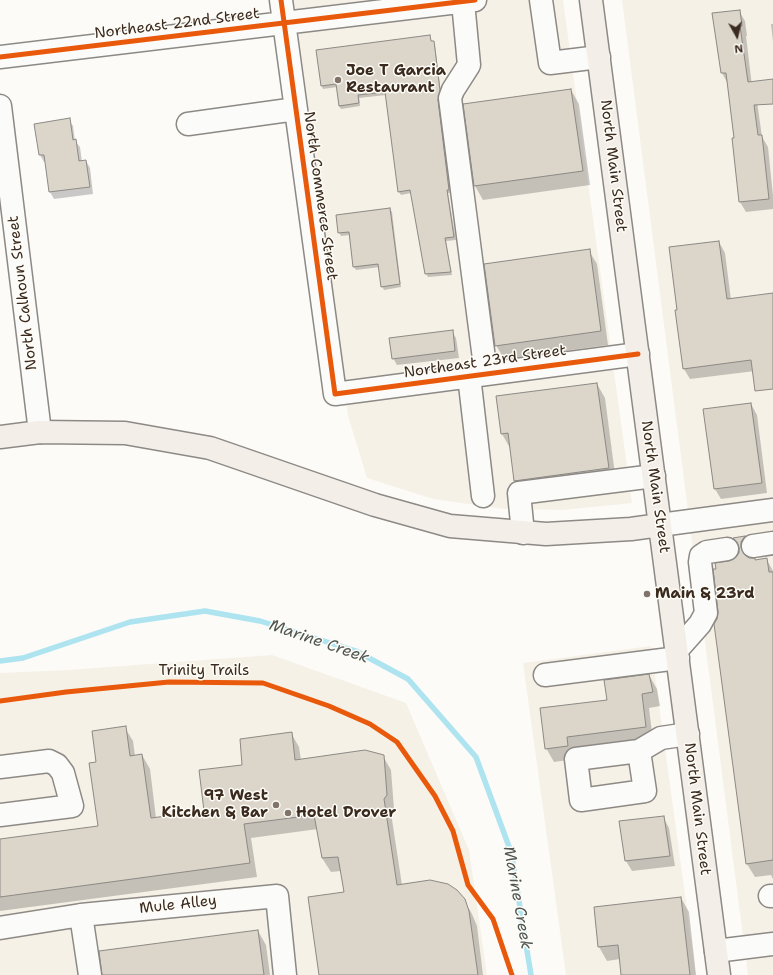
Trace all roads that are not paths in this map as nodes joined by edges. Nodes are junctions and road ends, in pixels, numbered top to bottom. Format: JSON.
{"nodes":[{"id":1,"x":281,"y":0,"type":"edge"},
{"id":2,"x":541,"y":0,"type":"edge"},
{"id":3,"x":592,"y":0,"type":"edge"},
{"id":4,"x":469,"y":1,"type":"edge"},
{"id":5,"x":284,"y":23,"type":"junction"},
{"id":6,"x":0,"y":57,"type":"edge"},
{"id":7,"x":599,"y":58,"type":"junction"},
{"id":8,"x":0,"y":106,"type":"edge"},
{"id":9,"x":296,"y":109,"type":"junction"},
{"id":10,"x":188,"y":124,"type":"dead end"},
{"id":11,"x":9,"y":248,"type":"edge"},
{"id":12,"x":638,"y":354,"type":"junction"},
{"id":13,"x":477,"y":375,"type":"junction"},
{"id":14,"x":335,"y":394,"type":"joint"},
{"id":15,"x":40,"y":432,"type":"junction"},
{"id":16,"x":0,"y":437,"type":"edge"},
{"id":17,"x":654,"y":476,"type":"junction"},
{"id":18,"x":483,"y":496,"type":"dead end"},
{"id":19,"x":773,"y":510,"type":"edge"},
{"id":20,"x":660,"y":525,"type":"junction"},
{"id":21,"x":523,"y":533,"type":"junction"},
{"id":22,"x":727,"y":549,"type":"dead end"},
{"id":23,"x":677,"y":654,"type":"junction"},
{"id":24,"x":545,"y":675,"type":"dead end"},
{"id":25,"x":688,"y":734,"type":"junction"},
{"id":26,"x":639,"y":751,"type":"dead end"},
{"id":27,"x":0,"y":767,"type":"edge"},
{"id":28,"x":0,"y":815,"type":"edge"},
{"id":29,"x":81,"y":915,"type":"junction"},
{"id":30,"x":0,"y":928,"type":"edge"},
{"id":31,"x":773,"y":944,"type":"edge"},
{"id":32,"x":716,"y":951,"type":"junction"},
{"id":33,"x":90,"y":975,"type":"edge"},
{"id":34,"x":285,"y":975,"type":"edge"},
{"id":35,"x":719,"y":975,"type":"edge"}],
"edges":[{"from":1,"to":5,"type":"street","name":"North Commerce Street"},
{"from":2,"to":7,"type":"street"},
{"from":3,"to":7,"type":"main road","name":"North Main Street"},
{"from":4,"to":5,"type":"street","name":"Northeast 22nd Street"},
{"from":4,"to":13,"type":"street"},
{"from":5,"to":6,"type":"street","name":"Northeast 22nd Street"},
{"from":5,"to":9,"type":"street","name":"North Commerce Street"},
{"from":7,"to":12,"type":"main road","name":"North Main Street"},
{"from":8,"to":11,"type":"street","name":"North Calhoun Street"},
{"from":9,"to":10,"type":"street"},
{"from":9,"to":14,"type":"street","name":"North Commerce Street"},
{"from":11,"to":15,"type":"street","name":"North Calhoun Street"},
{"from":12,"to":13,"type":"street","name":"Northeast 23rd Street"},
{"from":12,"to":17,"type":"main road","name":"North Main Street"},
{"from":13,"to":14,"type":"street","name":"Northeast 23rd Street"},
{"from":13,"to":18,"type":"street"},
{"from":15,"to":16,"type":"main road"},
{"from":15,"to":21,"type":"main road"},
{"from":17,"to":20,"type":"main road","name":"North Main Street"},
{"from":17,"to":21,"type":"street"},
{"from":19,"to":20,"type":"street"},
{"from":20,"to":21,"type":"main road"},
{"from":20,"to":23,"type":"main road","name":"North Main Street"},
{"from":22,"to":23,"type":"street"},
{"from":23,"to":24,"type":"street"},
{"from":23,"to":25,"type":"main road","name":"North Main Street"},
{"from":25,"to":26,"type":"street"},
{"from":25,"to":32,"type":"main road","name":"North Main Street"},
{"from":27,"to":28,"type":"street"},
{"from":29,"to":30,"type":"street","name":"Mule Alley"},
{"from":29,"to":33,"type":"street"},
{"from":29,"to":34,"type":"street","name":"Mule Alley"},
{"from":31,"to":32,"type":"street"},
{"from":32,"to":35,"type":"main road","name":"North Main Street"}]}
